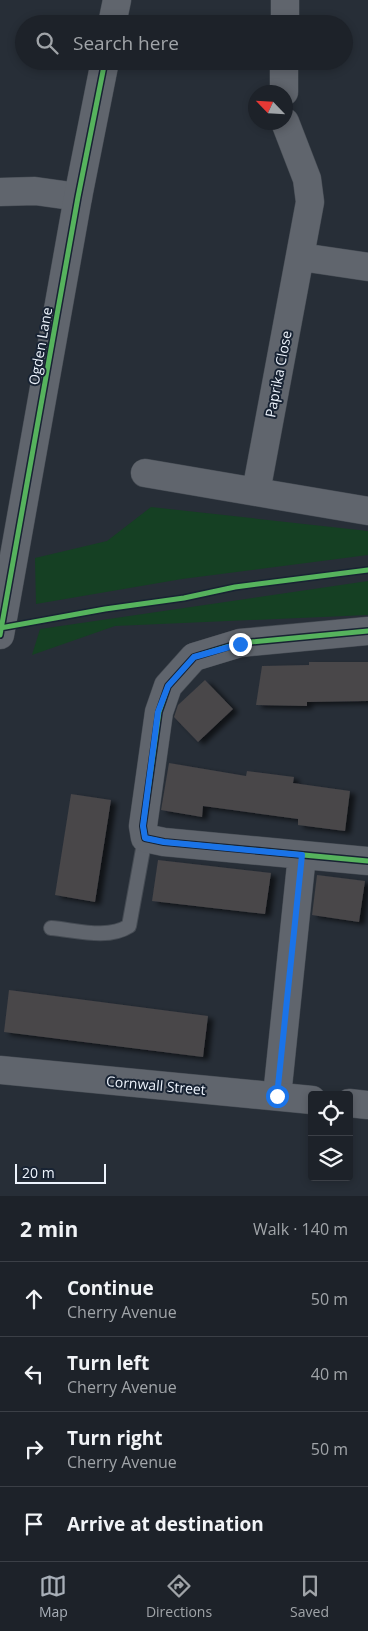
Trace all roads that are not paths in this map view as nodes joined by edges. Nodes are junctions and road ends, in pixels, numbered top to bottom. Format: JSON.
{"nodes":[{"id":1,"x":117,"y":0,"type":"edge"},
{"id":2,"x":285,"y":0,"type":"edge"},
{"id":3,"x":114,"y":15,"type":"edge"},
{"id":4,"x":285,"y":15,"type":"edge"},
{"id":5,"x":103,"y":70,"type":"edge"},
{"id":6,"x":284,"y":70,"type":"edge"},
{"id":7,"x":284,"y":85,"type":"edge"},
{"id":8,"x":288,"y":130,"type":"edge"},
{"id":9,"x":0,"y":192,"type":"edge"},
{"id":10,"x":78,"y":197,"type":"junction"},
{"id":11,"x":301,"y":257,"type":"junction"},
{"id":12,"x":368,"y":266,"type":"edge"},
{"id":13,"x":145,"y":473,"type":"dead end"},
{"id":14,"x":256,"y":492,"type":"junction"},
{"id":15,"x":368,"y":511,"type":"edge"},
{"id":16,"x":368,"y":631,"type":"edge"},
{"id":17,"x":0,"y":635,"type":"edge"},
{"id":18,"x":145,"y":838,"type":"junction"},
{"id":19,"x":302,"y":855,"type":"junction"},
{"id":20,"x":368,"y":861,"type":"edge"},
{"id":21,"x":51,"y":928,"type":"dead end"},
{"id":22,"x":0,"y":1070,"type":"edge"},
{"id":23,"x":277,"y":1096,"type":"junction"},
{"id":24,"x":308,"y":1100,"type":"edge"},
{"id":25,"x":353,"y":1103,"type":"edge"},
{"id":26,"x":368,"y":1105,"type":"edge"}],
"edges":[{"from":1,"to":3,"type":"street"},
{"from":2,"to":4,"type":"street"},
{"from":5,"to":10,"type":"street","name":"Ogden Lane"},
{"from":6,"to":7,"type":"street"},
{"from":8,"to":11,"type":"street","name":"Paprika Close"},
{"from":9,"to":10,"type":"street"},
{"from":10,"to":17,"type":"street","name":"Ogden Lane"},
{"from":11,"to":12,"type":"street"},
{"from":11,"to":14,"type":"street","name":"Paprika Close"},
{"from":13,"to":14,"type":"street"},
{"from":14,"to":15,"type":"street"},
{"from":16,"to":18,"type":"street"},
{"from":18,"to":19,"type":"street"},
{"from":18,"to":21,"type":"lane"},
{"from":19,"to":20,"type":"street"},
{"from":19,"to":23,"type":"street"},
{"from":22,"to":23,"type":"street","name":"Cornwall Street"},
{"from":23,"to":24,"type":"street","name":"Cornwall Street"},
{"from":25,"to":26,"type":"street"}]}
